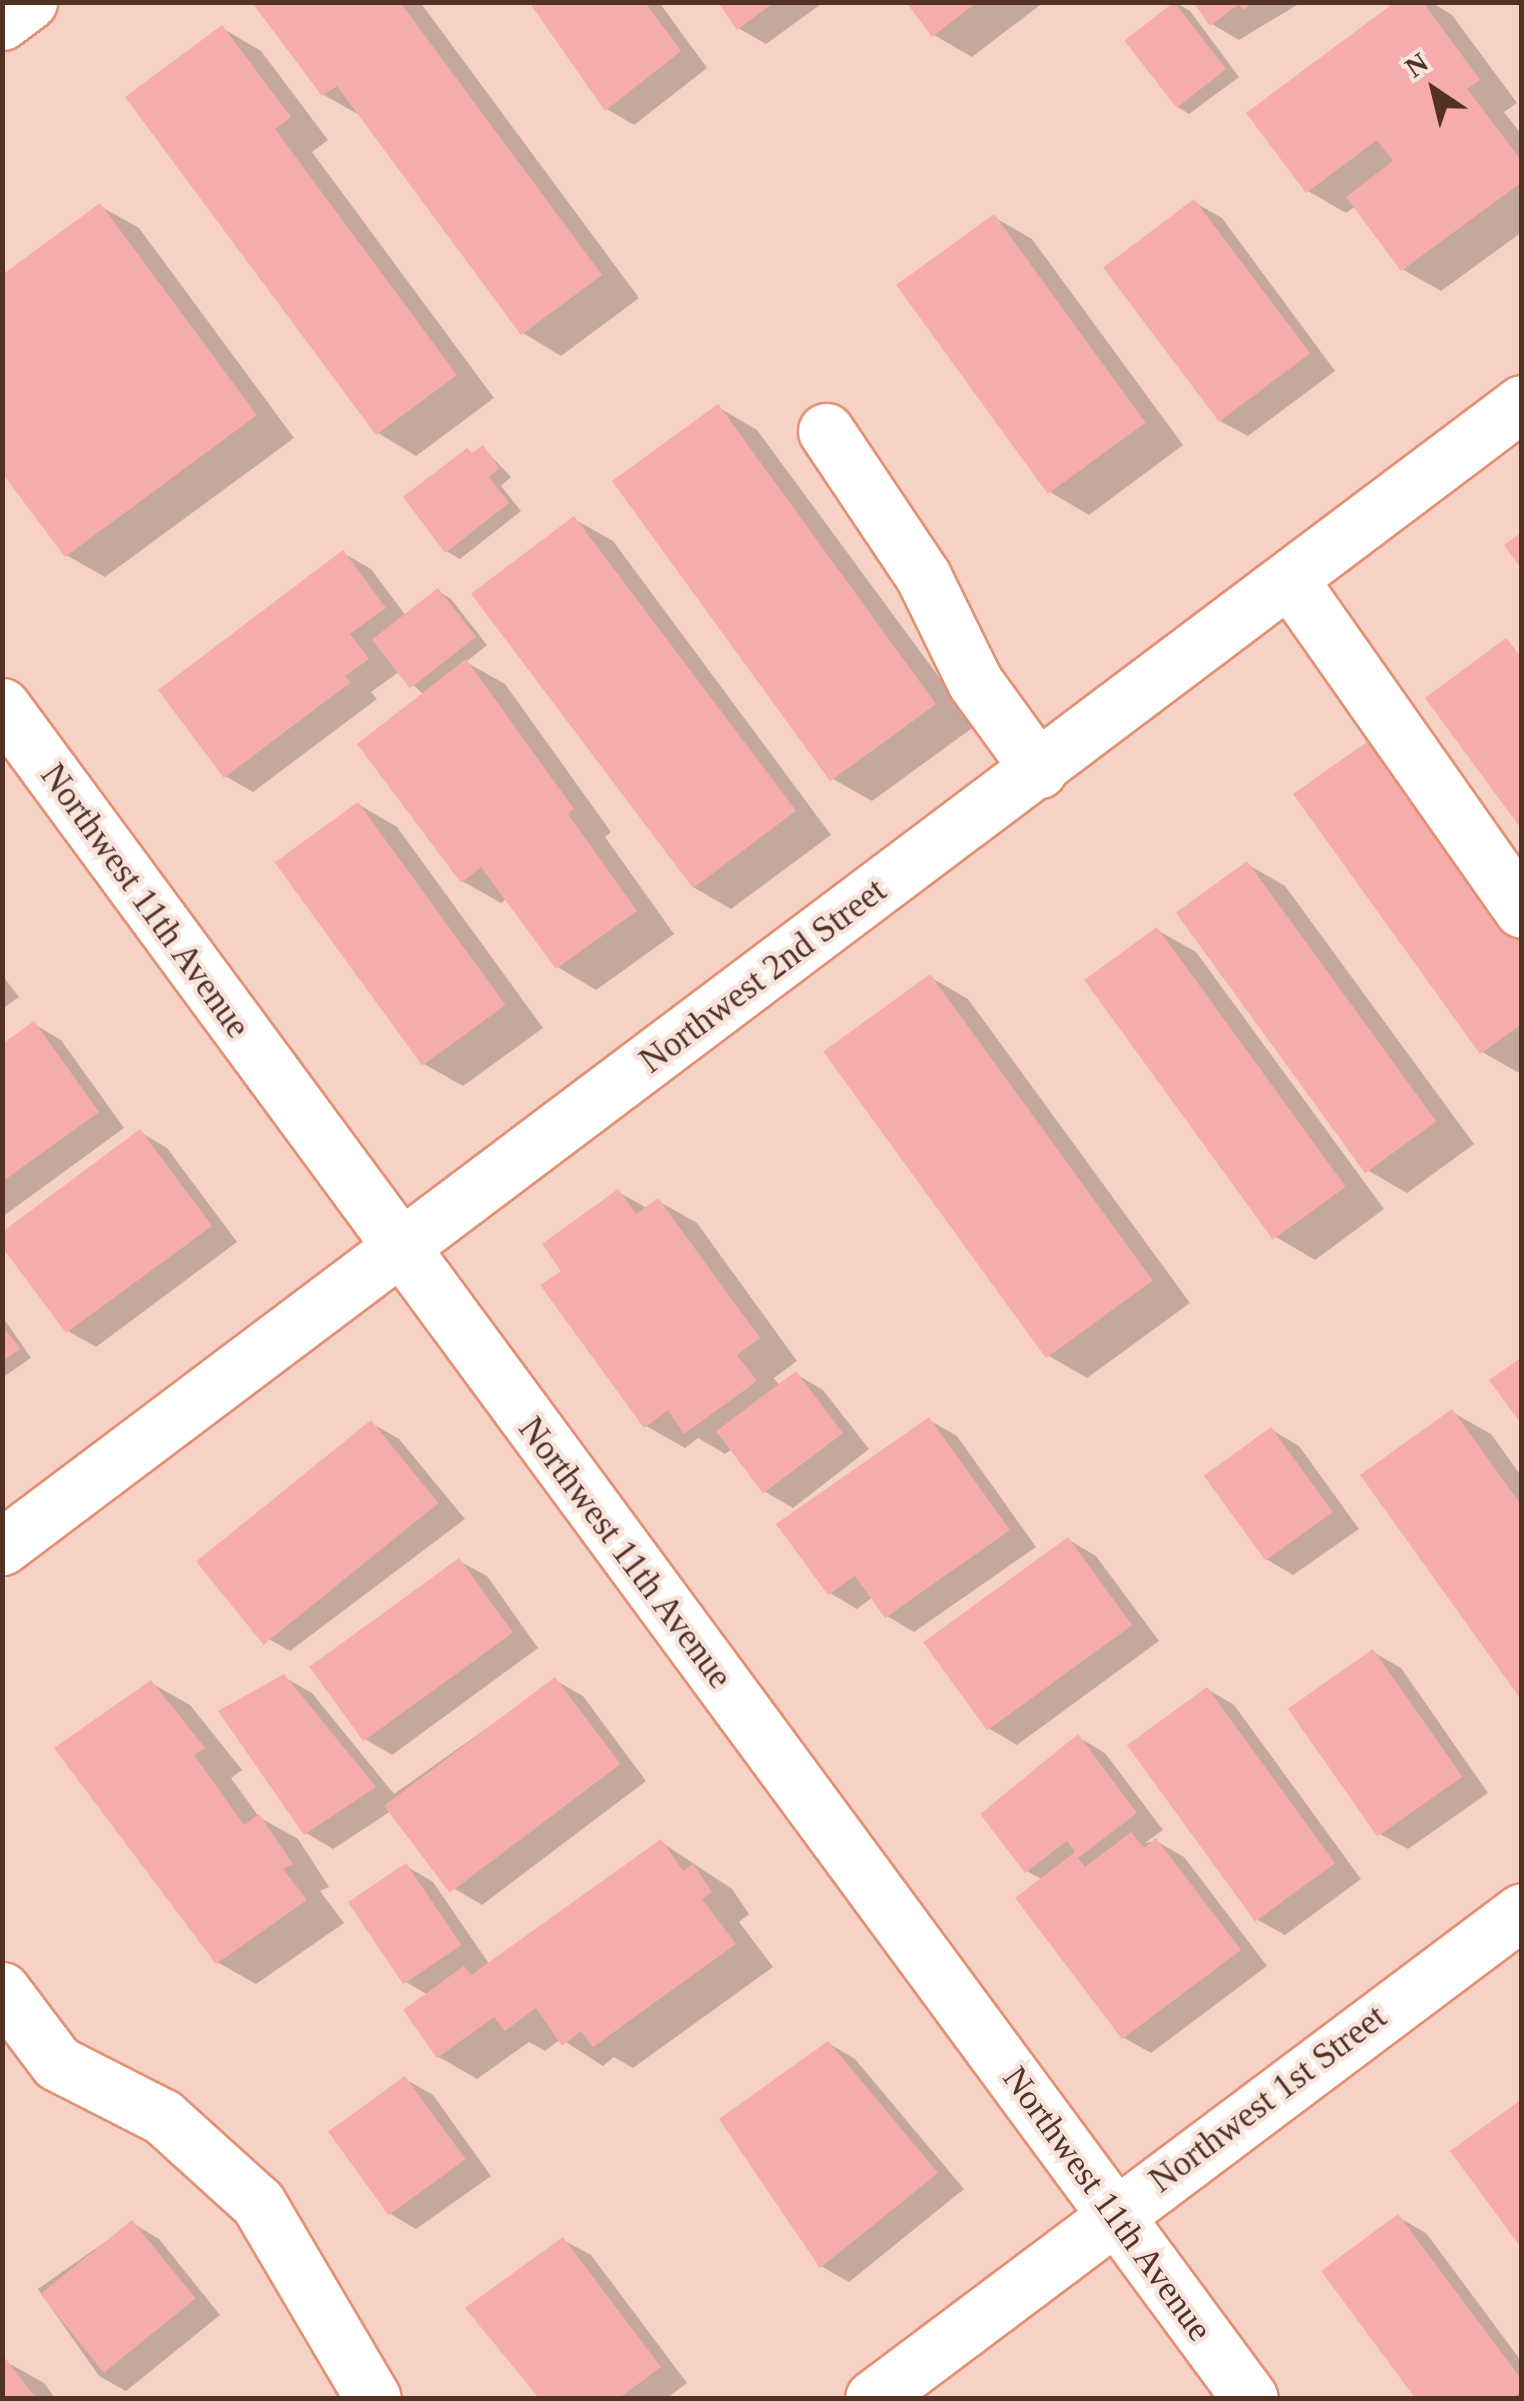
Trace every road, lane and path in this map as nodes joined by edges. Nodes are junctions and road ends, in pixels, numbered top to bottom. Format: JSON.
{"nodes":[{"id":1,"x":29,"y":2,"type":"edge"},
{"id":2,"x":2,"y":22,"type":"edge"},
{"id":3,"x":1522,"y":404,"type":"edge"},
{"id":4,"x":826,"y":431,"type":"dead end"},
{"id":5,"x":1290,"y":580,"type":"junction"},
{"id":6,"x":2,"y":706,"type":"edge"},
{"id":7,"x":1039,"y":770,"type":"junction"},
{"id":8,"x":1522,"y":910,"type":"edge"},
{"id":9,"x":400,"y":1249,"type":"junction"},
{"id":10,"x":2,"y":1546,"type":"edge"},
{"id":11,"x":1522,"y":1911,"type":"edge"},
{"id":12,"x":2,"y":1990,"type":"edge"},
{"id":13,"x":1114,"y":2214,"type":"junction"},
{"id":14,"x":374,"y":2398,"type":"edge"},
{"id":15,"x":872,"y":2398,"type":"edge"},
{"id":16,"x":1250,"y":2398,"type":"edge"}],
"edges":[{"from":1,"to":2,"type":"street"},
{"from":3,"to":5,"type":"street","name":"Northwest 2nd Street"},
{"from":4,"to":7,"type":"street"},
{"from":5,"to":7,"type":"street","name":"Northwest 2nd Street"},
{"from":5,"to":8,"type":"street"},
{"from":6,"to":9,"type":"street","name":"Northwest 11th Avenue"},
{"from":7,"to":9,"type":"street","name":"Northwest 2nd Street"},
{"from":9,"to":10,"type":"street","name":"Northwest 2nd Street"},
{"from":9,"to":13,"type":"street","name":"Northwest 11th Avenue"},
{"from":11,"to":13,"type":"street","name":"Northwest 1st Street"},
{"from":12,"to":14,"type":"street"},
{"from":13,"to":15,"type":"street","name":"Northwest 1st Street"},
{"from":13,"to":16,"type":"street","name":"Northwest 11th Avenue"}]}
